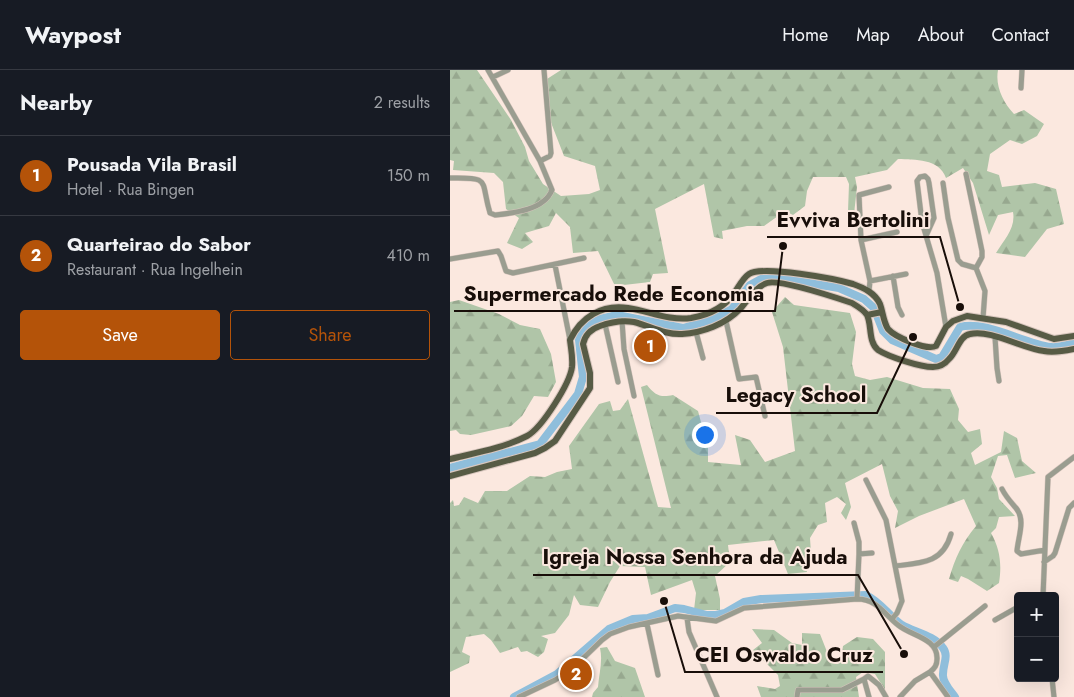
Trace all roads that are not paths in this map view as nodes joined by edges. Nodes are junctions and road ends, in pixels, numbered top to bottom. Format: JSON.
{"nodes":[{"id":1,"x":488,"y":70,"type":"edge"},
{"id":2,"x":508,"y":70,"type":"edge"},
{"id":3,"x":544,"y":70,"type":"edge"},
{"id":4,"x":1022,"y":70,"type":"edge"},
{"id":5,"x":493,"y":77,"type":"junction"},
{"id":6,"x":1021,"y":88,"type":"dead end"},
{"id":7,"x":540,"y":161,"type":"junction"},
{"id":8,"x":966,"y":174,"type":"dead end"},
{"id":9,"x":450,"y":178,"type":"edge"},
{"id":10,"x":943,"y":183,"type":"dead end"},
{"id":11,"x":889,"y":187,"type":"dead end"},
{"id":12,"x":896,"y":232,"type":"dead end"},
{"id":13,"x":926,"y":236,"type":"junction"},
{"id":14,"x":861,"y":240,"type":"junction"},
{"id":15,"x":584,"y":258,"type":"dead end"},
{"id":16,"x":450,"y":259,"type":"edge"},
{"id":17,"x":555,"y":265,"type":"junction"},
{"id":18,"x":976,"y":268,"type":"junction"},
{"id":19,"x":906,"y":274,"type":"dead end"},
{"id":20,"x":893,"y":276,"type":"junction"},
{"id":21,"x":870,"y":281,"type":"junction"},
{"id":22,"x":869,"y":291,"type":"junction"},
{"id":23,"x":882,"y":312,"type":"junction"},
{"id":24,"x":867,"y":315,"type":"junction"},
{"id":25,"x":902,"y":315,"type":"dead end"},
{"id":26,"x":983,"y":318,"type":"junction"},
{"id":27,"x":622,"y":321,"type":"junction"},
{"id":28,"x":726,"y":321,"type":"junction"},
{"id":29,"x":605,"y":324,"type":"junction"},
{"id":30,"x":946,"y":328,"type":"junction"},
{"id":31,"x":696,"y":332,"type":"junction"},
{"id":32,"x":1074,"y":336,"type":"edge"},
{"id":33,"x":995,"y":337,"type":"junction"},
{"id":34,"x":570,"y":340,"type":"junction"},
{"id":35,"x":1074,"y":349,"type":"edge"},
{"id":36,"x":585,"y":352,"type":"junction"},
{"id":37,"x":573,"y":356,"type":"junction"},
{"id":38,"x":702,"y":358,"type":"dead end"},
{"id":39,"x":1000,"y":381,"type":"dead end"},
{"id":40,"x":618,"y":382,"type":"dead end"},
{"id":41,"x":634,"y":396,"type":"dead end"},
{"id":42,"x":765,"y":416,"type":"dead end"},
{"id":43,"x":1074,"y":456,"type":"edge"},
{"id":44,"x":450,"y":459,"type":"edge"},
{"id":45,"x":450,"y":476,"type":"edge"},
{"id":46,"x":866,"y":480,"type":"dead end"},
{"id":47,"x":1002,"y":489,"type":"dead end"},
{"id":48,"x":1074,"y":503,"type":"edge"},
{"id":49,"x":854,"y":523,"type":"dead end"},
{"id":50,"x":951,"y":534,"type":"dead end"},
{"id":51,"x":1045,"y":550,"type":"junction"},
{"id":52,"x":872,"y":553,"type":"dead end"},
{"id":53,"x":859,"y":554,"type":"junction"},
{"id":54,"x":1044,"y":562,"type":"junction"},
{"id":55,"x":895,"y":566,"type":"junction"},
{"id":56,"x":1041,"y":592,"type":"edge"},
{"id":57,"x":857,"y":599,"type":"junction"},
{"id":58,"x":985,"y":606,"type":"dead end"},
{"id":59,"x":1014,"y":609,"type":"edge"},
{"id":60,"x":687,"y":618,"type":"junction"},
{"id":61,"x":892,"y":619,"type":"junction"},
{"id":62,"x":994,"y":620,"type":"dead end"},
{"id":63,"x":647,"y":624,"type":"junction"},
{"id":64,"x":934,"y":646,"type":"junction"},
{"id":65,"x":930,"y":672,"type":"junction"},
{"id":66,"x":658,"y":675,"type":"dead end"},
{"id":67,"x":864,"y":679,"type":"junction"},
{"id":68,"x":1052,"y":682,"type":"edge"},
{"id":69,"x":519,"y":697,"type":"edge"},
{"id":70,"x":716,"y":697,"type":"edge"},
{"id":71,"x":797,"y":697,"type":"edge"},
{"id":72,"x":869,"y":697,"type":"edge"},
{"id":73,"x":886,"y":697,"type":"edge"},
{"id":74,"x":900,"y":697,"type":"edge"},
{"id":75,"x":948,"y":697,"type":"edge"},
{"id":76,"x":1054,"y":697,"type":"edge"}],
"edges":[{"from":1,"to":5,"type":"street"},
{"from":2,"to":5,"type":"street"},
{"from":3,"to":7,"type":"street"},
{"from":4,"to":6,"type":"street"},
{"from":5,"to":7,"type":"street"},
{"from":7,"to":9,"type":"street"},
{"from":8,"to":18,"type":"street"},
{"from":10,"to":18,"type":"street"},
{"from":11,"to":14,"type":"street"},
{"from":12,"to":14,"type":"street"},
{"from":13,"to":13,"type":"street"},
{"from":13,"to":30,"type":"street"},
{"from":14,"to":21,"type":"street"},
{"from":15,"to":17,"type":"street"},
{"from":16,"to":17,"type":"street"},
{"from":17,"to":34,"type":"street"},
{"from":18,"to":26,"type":"street"},
{"from":19,"to":20,"type":"street"},
{"from":20,"to":21,"type":"street"},
{"from":20,"to":25,"type":"street"},
{"from":21,"to":22,"type":"street"},
{"from":22,"to":23,"type":"main road"},
{"from":22,"to":34,"type":"main road"},
{"from":23,"to":24,"type":"main road"},
{"from":23,"to":30,"type":"main road"},
{"from":24,"to":28,"type":"main road"},
{"from":24,"to":33,"type":"main road"},
{"from":26,"to":30,"type":"main road"},
{"from":26,"to":32,"type":"main road"},
{"from":27,"to":29,"type":"main road"},
{"from":27,"to":31,"type":"main road"},
{"from":27,"to":41,"type":"street"},
{"from":28,"to":31,"type":"main road"},
{"from":28,"to":42,"type":"street"},
{"from":29,"to":36,"type":"main road"},
{"from":29,"to":40,"type":"street"},
{"from":31,"to":38,"type":"street"},
{"from":33,"to":35,"type":"main road"},
{"from":33,"to":39,"type":"street"},
{"from":34,"to":37,"type":"main road"},
{"from":36,"to":37,"type":"main road"},
{"from":36,"to":45,"type":"main road"},
{"from":37,"to":44,"type":"main road"},
{"from":43,"to":51,"type":"street"},
{"from":46,"to":55,"type":"street"},
{"from":47,"to":51,"type":"street"},
{"from":48,"to":54,"type":"street"},
{"from":49,"to":53,"type":"street"},
{"from":50,"to":55,"type":"street"},
{"from":51,"to":54,"type":"street"},
{"from":52,"to":53,"type":"street"},
{"from":53,"to":57,"type":"street"},
{"from":54,"to":56,"type":"street"},
{"from":55,"to":61,"type":"street"},
{"from":57,"to":60,"type":"street"},
{"from":57,"to":61,"type":"street"},
{"from":58,"to":64,"type":"street"},
{"from":59,"to":62,"type":"street"},
{"from":60,"to":63,"type":"street"},
{"from":60,"to":70,"type":"street"},
{"from":61,"to":64,"type":"street"},
{"from":63,"to":66,"type":"street"},
{"from":63,"to":69,"type":"street"},
{"from":64,"to":65,"type":"street"},
{"from":65,"to":74,"type":"street"},
{"from":65,"to":75,"type":"street"},
{"from":67,"to":71,"type":"street"},
{"from":67,"to":72,"type":"street"},
{"from":67,"to":73,"type":"street"},
{"from":68,"to":76,"type":"street"}]}
